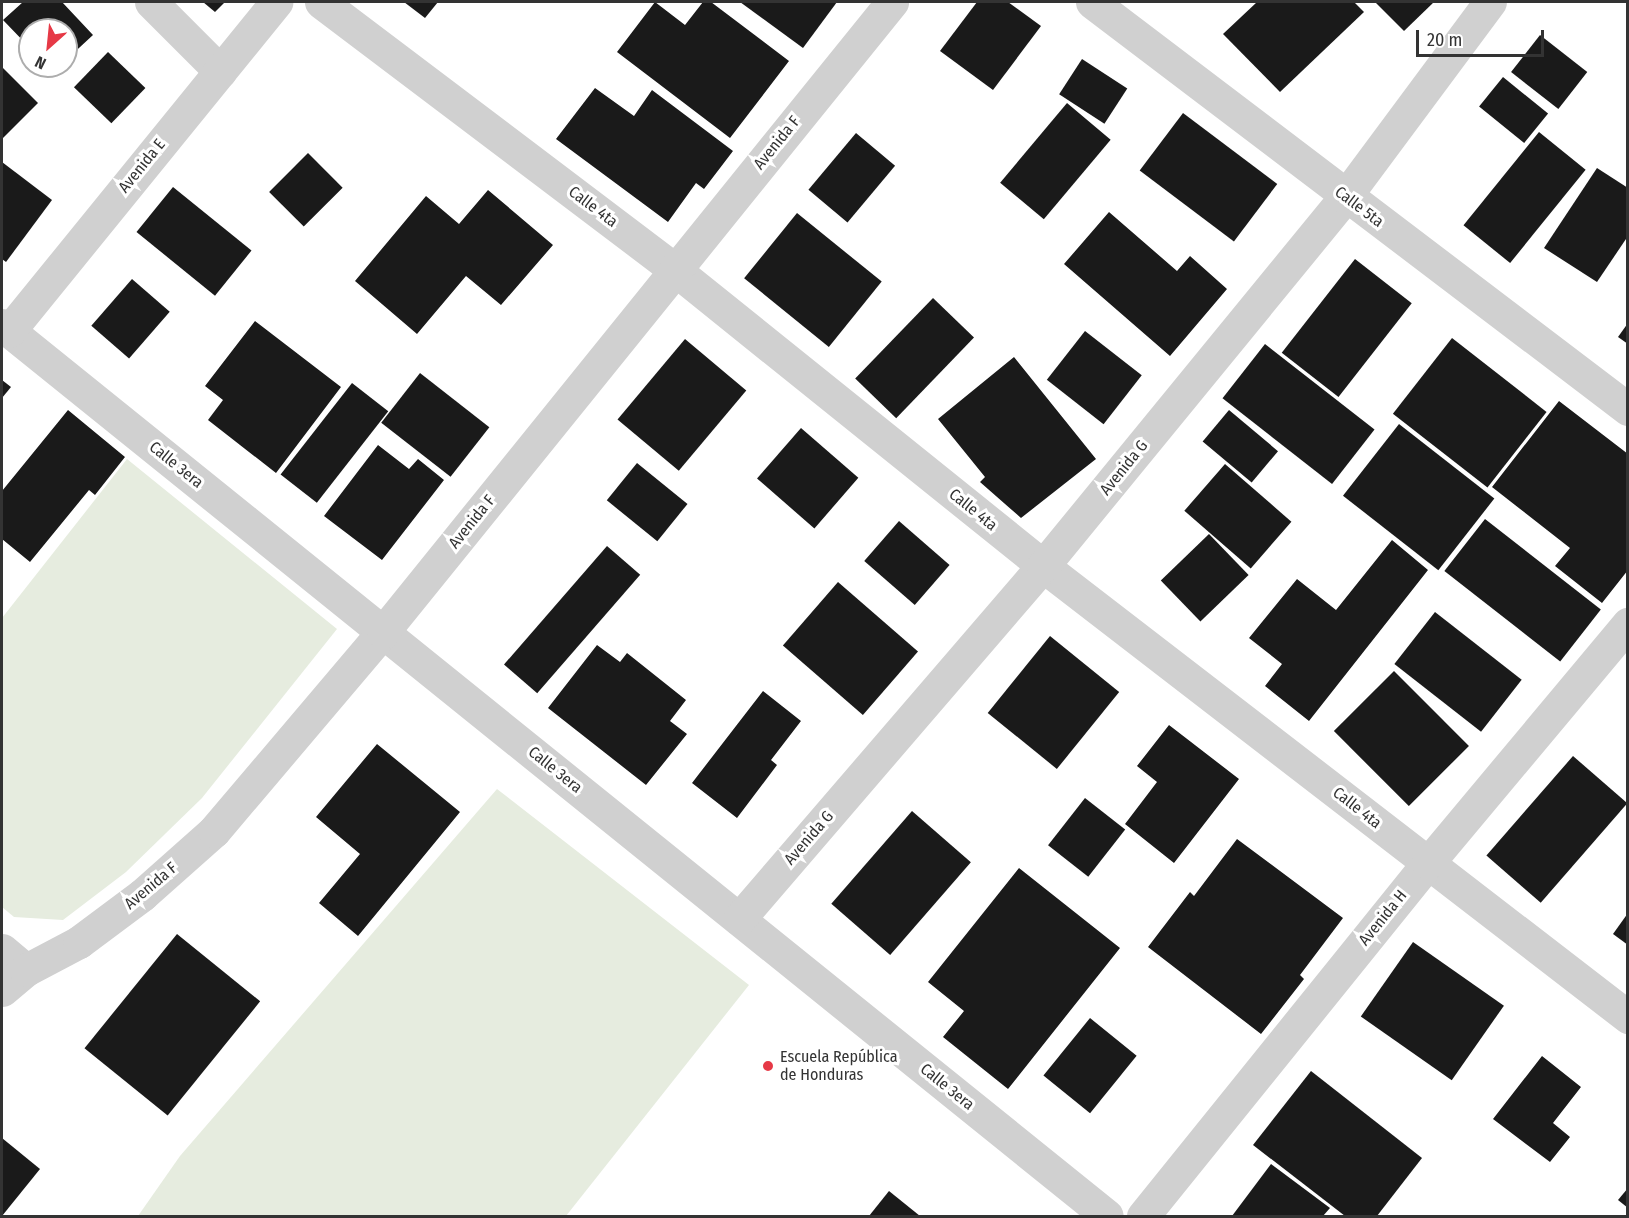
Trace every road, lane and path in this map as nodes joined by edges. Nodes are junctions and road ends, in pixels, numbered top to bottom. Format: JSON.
{"nodes":[{"id":1,"x":151,"y":2,"type":"edge"},
{"id":2,"x":276,"y":2,"type":"edge"},
{"id":3,"x":321,"y":2,"type":"edge"},
{"id":4,"x":892,"y":2,"type":"edge"},
{"id":5,"x":1092,"y":2,"type":"edge"},
{"id":6,"x":1490,"y":2,"type":"edge"},
{"id":7,"x":220,"y":70,"type":"junction"},
{"id":8,"x":1346,"y":196,"type":"junction"},
{"id":9,"x":674,"y":269,"type":"junction"},
{"id":10,"x":5,"y":328,"type":"edge"},
{"id":11,"x":1628,"y":409,"type":"edge"},
{"id":12,"x":1043,"y":566,"type":"junction"},
{"id":13,"x":1628,"y":624,"type":"edge"},
{"id":14,"x":384,"y":632,"type":"junction"},
{"id":15,"x":1428,"y":863,"type":"junction"},
{"id":16,"x":739,"y":920,"type":"junction"},
{"id":17,"x":14,"y":960,"type":"edge"},
{"id":18,"x":2,"y":990,"type":"edge"},
{"id":19,"x":1628,"y":1017,"type":"edge"},
{"id":20,"x":1107,"y":1216,"type":"edge"},
{"id":21,"x":1143,"y":1216,"type":"edge"}],
"edges":[{"from":1,"to":7,"type":"street"},
{"from":2,"to":7,"type":"street","name":"Avenida E"},
{"from":3,"to":9,"type":"street","name":"Calle 4ta"},
{"from":4,"to":9,"type":"street","name":"Avenida F"},
{"from":5,"to":8,"type":"street","name":"Calle 5ta"},
{"from":6,"to":8,"type":"street","name":"Avenida G"},
{"from":7,"to":10,"type":"street","name":"Avenida E"},
{"from":8,"to":11,"type":"street","name":"Calle 5ta"},
{"from":8,"to":12,"type":"street","name":"Avenida G"},
{"from":9,"to":12,"type":"street","name":"Calle 4ta"},
{"from":9,"to":14,"type":"street","name":"Avenida F"},
{"from":10,"to":14,"type":"street","name":"Calle 3era"},
{"from":12,"to":15,"type":"street","name":"Calle 4ta"},
{"from":12,"to":16,"type":"street","name":"Avenida G"},
{"from":13,"to":15,"type":"street","name":"Avenida H"},
{"from":14,"to":16,"type":"street","name":"Calle 3era"},
{"from":14,"to":17,"type":"street","name":"Avenida F"},
{"from":15,"to":19,"type":"street","name":"Calle 4ta"},
{"from":15,"to":21,"type":"street","name":"Avenida H"},
{"from":16,"to":20,"type":"street","name":"Calle 3era"},
{"from":17,"to":18,"type":"street","name":"Avenida F"}]}
